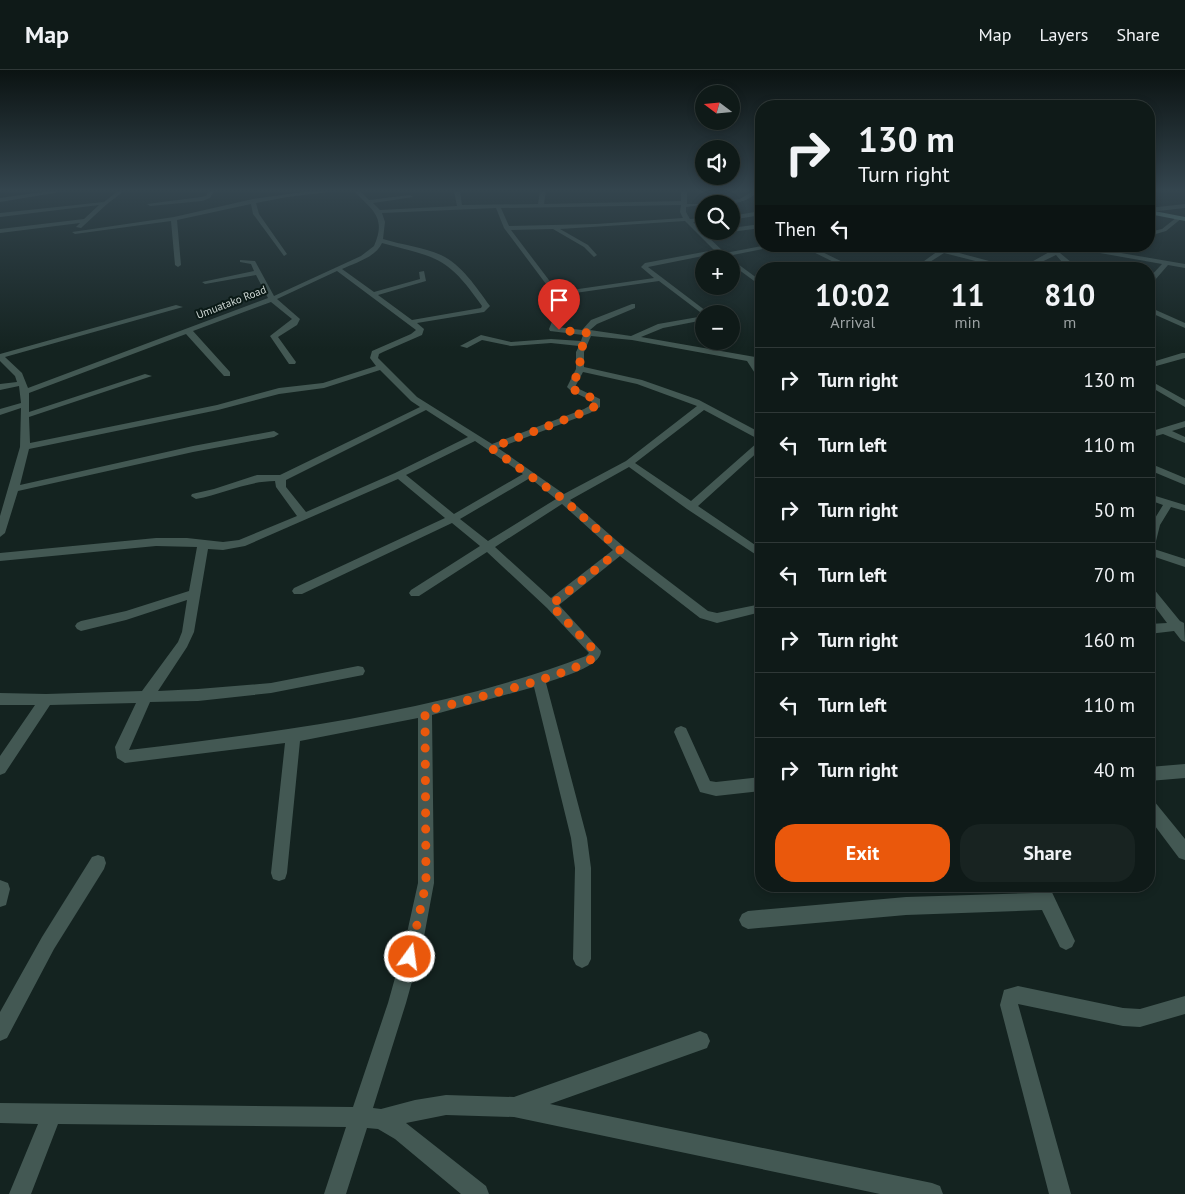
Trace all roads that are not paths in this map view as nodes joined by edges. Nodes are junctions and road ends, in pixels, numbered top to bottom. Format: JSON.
{"nodes":[{"id":1,"x":175,"y":243,"type":"edge"},
{"id":2,"x":277,"y":243,"type":"edge"},
{"id":3,"x":378,"y":243,"type":"edge"},
{"id":4,"x":394,"y":243,"type":"edge"},
{"id":5,"x":519,"y":243,"type":"edge"},
{"id":6,"x":582,"y":243,"type":"edge"},
{"id":7,"x":755,"y":249,"type":"edge"},
{"id":8,"x":740,"y":252,"type":"edge"},
{"id":9,"x":817,"y":252,"type":"edge"},
{"id":10,"x":940,"y":252,"type":"edge"},
{"id":11,"x":945,"y":252,"type":"edge"},
{"id":12,"x":1053,"y":252,"type":"edge"},
{"id":13,"x":1089,"y":252,"type":"edge"},
{"id":14,"x":284,"y":254,"type":"dead end"},
{"id":15,"x":594,"y":255,"type":"dead end"},
{"id":16,"x":695,"y":259,"type":"edge"},
{"id":17,"x":242,"y":260,"type":"dead end"},
{"id":18,"x":839,"y":262,"type":"edge"},
{"id":19,"x":926,"y":262,"type":"edge"},
{"id":20,"x":987,"y":262,"type":"edge"},
{"id":21,"x":1033,"y":262,"type":"edge"},
{"id":22,"x":1166,"y":263,"type":"junction"},
{"id":23,"x":178,"y":265,"type":"dead end"},
{"id":24,"x":1185,"y":266,"type":"edge"},
{"id":25,"x":740,"y":268,"type":"edge"},
{"id":26,"x":338,"y":269,"type":"junction"},
{"id":27,"x":259,"y":272,"type":"junction"},
{"id":28,"x":422,"y":272,"type":"dead end"},
{"id":29,"x":1155,"y":278,"type":"edge"},
{"id":30,"x":660,"y":279,"type":"junction"},
{"id":31,"x":755,"y":279,"type":"edge"},
{"id":32,"x":205,"y":282,"type":"dead end"},
{"id":33,"x":373,"y":294,"type":"junction"},
{"id":34,"x":557,"y":294,"type":"junction"},
{"id":35,"x":272,"y":299,"type":"junction"},
{"id":36,"x":695,"y":305,"type":"edge"},
{"id":37,"x":632,"y":306,"type":"dead end"},
{"id":38,"x":179,"y":307,"type":"dead end"},
{"id":39,"x":1155,"y":312,"type":"edge"},
{"id":40,"x":695,"y":320,"type":"edge"},
{"id":41,"x":412,"y":322,"type":"junction"},
{"id":42,"x":1185,"y":326,"type":"edge"},
{"id":43,"x":188,"y":331,"type":"junction"},
{"id":44,"x":588,"y":333,"type":"junction"},
{"id":45,"x":632,"y":338,"type":"junction"},
{"id":46,"x":582,"y":344,"type":"junction"},
{"id":47,"x":464,"y":346,"type":"dead end"},
{"id":48,"x":1185,"y":355,"type":"edge"},
{"id":49,"x":0,"y":356,"type":"edge"},
{"id":50,"x":750,"y":360,"type":"junction"},
{"id":51,"x":755,"y":360,"type":"edge"},
{"id":52,"x":292,"y":362,"type":"dead end"},
{"id":53,"x":1155,"y":364,"type":"edge"},
{"id":54,"x":381,"y":367,"type":"junction"},
{"id":55,"x":755,"y":367,"type":"edge"},
{"id":56,"x":580,"y":369,"type":"junction"},
{"id":57,"x":227,"y":374,"type":"dead end"},
{"id":58,"x":148,"y":376,"type":"dead end"},
{"id":59,"x":1155,"y":386,"type":"edge"},
{"id":60,"x":0,"y":387,"type":"edge"},
{"id":61,"x":24,"y":388,"type":"junction"},
{"id":62,"x":25,"y":404,"type":"junction"},
{"id":63,"x":1185,"y":404,"type":"edge"},
{"id":64,"x":704,"y":406,"type":"junction"},
{"id":65,"x":426,"y":407,"type":"junction"},
{"id":66,"x":0,"y":412,"type":"edge"},
{"id":67,"x":24,"y":416,"type":"junction"},
{"id":68,"x":1185,"y":424,"type":"edge"},
{"id":69,"x":1165,"y":431,"type":"junction"},
{"id":70,"x":1155,"y":432,"type":"edge"},
{"id":71,"x":274,"y":434,"type":"dead end"},
{"id":72,"x":755,"y":434,"type":"edge"},
{"id":73,"x":476,"y":437,"type":"junction"},
{"id":74,"x":1185,"y":440,"type":"edge"},
{"id":75,"x":25,"y":447,"type":"junction"},
{"id":76,"x":491,"y":448,"type":"junction"},
{"id":77,"x":755,"y":449,"type":"edge"},
{"id":78,"x":629,"y":463,"type":"junction"},
{"id":79,"x":1155,"y":469,"type":"edge"},
{"id":80,"x":530,"y":474,"type":"junction"},
{"id":81,"x":399,"y":475,"type":"junction"},
{"id":82,"x":282,"y":478,"type":"junction"},
{"id":83,"x":1185,"y":482,"type":"edge"},
{"id":84,"x":14,"y":489,"type":"junction"},
{"id":85,"x":196,"y":496,"type":"dead end"},
{"id":86,"x":563,"y":499,"type":"junction"},
{"id":87,"x":1155,"y":499,"type":"edge"},
{"id":88,"x":1168,"y":503,"type":"junction"},
{"id":89,"x":691,"y":507,"type":"junction"},
{"id":90,"x":1185,"y":508,"type":"edge"},
{"id":91,"x":304,"y":517,"type":"junction"},
{"id":92,"x":454,"y":518,"type":"junction"},
{"id":93,"x":1155,"y":525,"type":"edge"},
{"id":94,"x":0,"y":531,"type":"edge"},
{"id":95,"x":203,"y":544,"type":"junction"},
{"id":96,"x":488,"y":547,"type":"junction"},
{"id":97,"x":755,"y":549,"type":"edge"},
{"id":98,"x":620,"y":550,"type":"junction"},
{"id":99,"x":1155,"y":551,"type":"edge"},
{"id":100,"x":0,"y":557,"type":"edge"},
{"id":101,"x":1185,"y":563,"type":"edge"},
{"id":102,"x":298,"y":591,"type":"dead end"},
{"id":103,"x":415,"y":593,"type":"dead end"},
{"id":104,"x":193,"y":594,"type":"junction"},
{"id":105,"x":1155,"y":598,"type":"edge"},
{"id":106,"x":551,"y":605,"type":"junction"},
{"id":107,"x":755,"y":609,"type":"edge"},
{"id":108,"x":81,"y":626,"type":"dead end"},
{"id":109,"x":1180,"y":626,"type":"edge"},
{"id":110,"x":1155,"y":628,"type":"edge"},
{"id":111,"x":1185,"y":637,"type":"edge"},
{"id":112,"x":358,"y":671,"type":"dead end"},
{"id":113,"x":539,"y":680,"type":"junction"},
{"id":114,"x":146,"y":697,"type":"junction"},
{"id":115,"x":0,"y":699,"type":"edge"},
{"id":116,"x":46,"y":700,"type":"junction"},
{"id":117,"x":425,"y":711,"type":"junction"},
{"id":118,"x":681,"y":732,"type":"dead end"},
{"id":119,"x":293,"y":736,"type":"junction"},
{"id":120,"x":0,"y":768,"type":"edge"},
{"id":121,"x":1185,"y":771,"type":"edge"},
{"id":122,"x":1155,"y":774,"type":"edge"},
{"id":123,"x":755,"y":785,"type":"edge"},
{"id":124,"x":1155,"y":814,"type":"edge"},
{"id":125,"x":1185,"y":852,"type":"edge"},
{"id":126,"x":98,"y":863,"type":"dead end"},
{"id":127,"x":279,"y":873,"type":"dead end"},
{"id":128,"x":0,"y":888,"type":"edge"},
{"id":129,"x":1044,"y":894,"type":"edge"},
{"id":130,"x":0,"y":900,"type":"edge"},
{"id":131,"x":748,"y":920,"type":"dead end"},
{"id":132,"x":1066,"y":941,"type":"dead end"},
{"id":133,"x":582,"y":959,"type":"dead end"},
{"id":134,"x":1185,"y":1005,"type":"edge"},
{"id":135,"x":0,"y":1031,"type":"edge"},
{"id":136,"x":700,"y":1041,"type":"dead end"},
{"id":137,"x":514,"y":1107,"type":"junction"},
{"id":138,"x":0,"y":1113,"type":"edge"},
{"id":139,"x":52,"y":1113,"type":"junction"},
{"id":140,"x":371,"y":1118,"type":"junction"},
{"id":141,"x":20,"y":1194,"type":"edge"},
{"id":142,"x":336,"y":1194,"type":"edge"},
{"id":143,"x":478,"y":1194,"type":"edge"},
{"id":144,"x":932,"y":1194,"type":"edge"},
{"id":145,"x":1060,"y":1194,"type":"edge"}],
"edges":[{"from":1,"to":23,"type":"street"},
{"from":2,"to":14,"type":"street"},
{"from":3,"to":26,"type":"street","name":"Umuatako Road"},
{"from":4,"to":41,"type":"street"},
{"from":5,"to":34,"type":"street"},
{"from":6,"to":15,"type":"street"},
{"from":7,"to":8,"type":"street"},
{"from":9,"to":18,"type":"street"},
{"from":10,"to":19,"type":"street"},
{"from":11,"to":20,"type":"street"},
{"from":12,"to":21,"type":"street"},
{"from":13,"to":22,"type":"street"},
{"from":16,"to":30,"type":"street"},
{"from":17,"to":27,"type":"street"},
{"from":22,"to":24,"type":"street"},
{"from":22,"to":29,"type":"street"},
{"from":25,"to":31,"type":"street"},
{"from":26,"to":33,"type":"street"},
{"from":26,"to":35,"type":"street","name":"Umuatako Road"},
{"from":27,"to":32,"type":"street"},
{"from":27,"to":35,"type":"street"},
{"from":28,"to":33,"type":"street"},
{"from":30,"to":34,"type":"street"},
{"from":30,"to":36,"type":"street"},
{"from":33,"to":41,"type":"street"},
{"from":34,"to":44,"type":"street"},
{"from":35,"to":43,"type":"street","name":"Umuatako Road"},
{"from":35,"to":52,"type":"street"},
{"from":37,"to":44,"type":"street"},
{"from":38,"to":49,"type":"street"},
{"from":39,"to":42,"type":"street"},
{"from":40,"to":45,"type":"street"},
{"from":41,"to":54,"type":"street"},
{"from":43,"to":57,"type":"street"},
{"from":43,"to":61,"type":"street","name":"Umuatako Road"},
{"from":44,"to":45,"type":"street"},
{"from":44,"to":46,"type":"street"},
{"from":45,"to":50,"type":"street"},
{"from":46,"to":47,"type":"street"},
{"from":46,"to":56,"type":"street"},
{"from":48,"to":53,"type":"street"},
{"from":49,"to":61,"type":"street"},
{"from":50,"to":51,"type":"street"},
{"from":50,"to":55,"type":"street"},
{"from":54,"to":65,"type":"street"},
{"from":54,"to":75,"type":"street"},
{"from":56,"to":64,"type":"street"},
{"from":56,"to":76,"type":"street"},
{"from":58,"to":67,"type":"street"},
{"from":59,"to":63,"type":"street"},
{"from":60,"to":61,"type":"street","name":"Umuatako Road"},
{"from":61,"to":62,"type":"street"},
{"from":62,"to":66,"type":"street"},
{"from":62,"to":67,"type":"street"},
{"from":64,"to":72,"type":"street"},
{"from":64,"to":78,"type":"street"},
{"from":65,"to":73,"type":"street"},
{"from":65,"to":82,"type":"street"},
{"from":67,"to":75,"type":"street"},
{"from":68,"to":69,"type":"street"},
{"from":69,"to":70,"type":"street"},
{"from":69,"to":74,"type":"street"},
{"from":71,"to":84,"type":"street"},
{"from":73,"to":76,"type":"street"},
{"from":73,"to":81,"type":"street"},
{"from":75,"to":84,"type":"street"},
{"from":76,"to":80,"type":"street"},
{"from":77,"to":89,"type":"street"},
{"from":78,"to":86,"type":"street"},
{"from":78,"to":89,"type":"street"},
{"from":79,"to":83,"type":"street"},
{"from":80,"to":86,"type":"street"},
{"from":80,"to":92,"type":"street"},
{"from":81,"to":91,"type":"street"},
{"from":81,"to":92,"type":"street"},
{"from":82,"to":85,"type":"street"},
{"from":82,"to":91,"type":"street"},
{"from":84,"to":94,"type":"street"},
{"from":86,"to":96,"type":"street"},
{"from":86,"to":98,"type":"street"},
{"from":87,"to":88,"type":"street"},
{"from":88,"to":90,"type":"street"},
{"from":88,"to":93,"type":"street"},
{"from":89,"to":97,"type":"street"},
{"from":91,"to":95,"type":"street"},
{"from":92,"to":96,"type":"street"},
{"from":92,"to":102,"type":"street"},
{"from":95,"to":100,"type":"street"},
{"from":95,"to":104,"type":"street"},
{"from":96,"to":103,"type":"street"},
{"from":96,"to":106,"type":"street"},
{"from":98,"to":106,"type":"street"},
{"from":98,"to":107,"type":"street"},
{"from":99,"to":101,"type":"street"},
{"from":104,"to":108,"type":"street"},
{"from":104,"to":114,"type":"street"},
{"from":105,"to":109,"type":"street"},
{"from":106,"to":113,"type":"street"},
{"from":109,"to":110,"type":"street"},
{"from":109,"to":111,"type":"street"},
{"from":112,"to":114,"type":"street"},
{"from":113,"to":117,"type":"street"},
{"from":113,"to":133,"type":"street"},
{"from":114,"to":116,"type":"street"},
{"from":114,"to":119,"type":"street"},
{"from":115,"to":116,"type":"street"},
{"from":116,"to":120,"type":"street"},
{"from":117,"to":119,"type":"street"},
{"from":117,"to":140,"type":"street"},
{"from":118,"to":123,"type":"street"},
{"from":119,"to":127,"type":"street"},
{"from":121,"to":122,"type":"street"},
{"from":124,"to":125,"type":"street"},
{"from":126,"to":135,"type":"street"},
{"from":128,"to":130,"type":"street"},
{"from":129,"to":131,"type":"street"},
{"from":129,"to":132,"type":"street"},
{"from":134,"to":145,"type":"street"},
{"from":136,"to":137,"type":"street"},
{"from":137,"to":140,"type":"street"},
{"from":137,"to":144,"type":"street"},
{"from":138,"to":139,"type":"street"},
{"from":139,"to":140,"type":"street"},
{"from":139,"to":141,"type":"street"},
{"from":140,"to":142,"type":"street"},
{"from":140,"to":143,"type":"street"}]}
